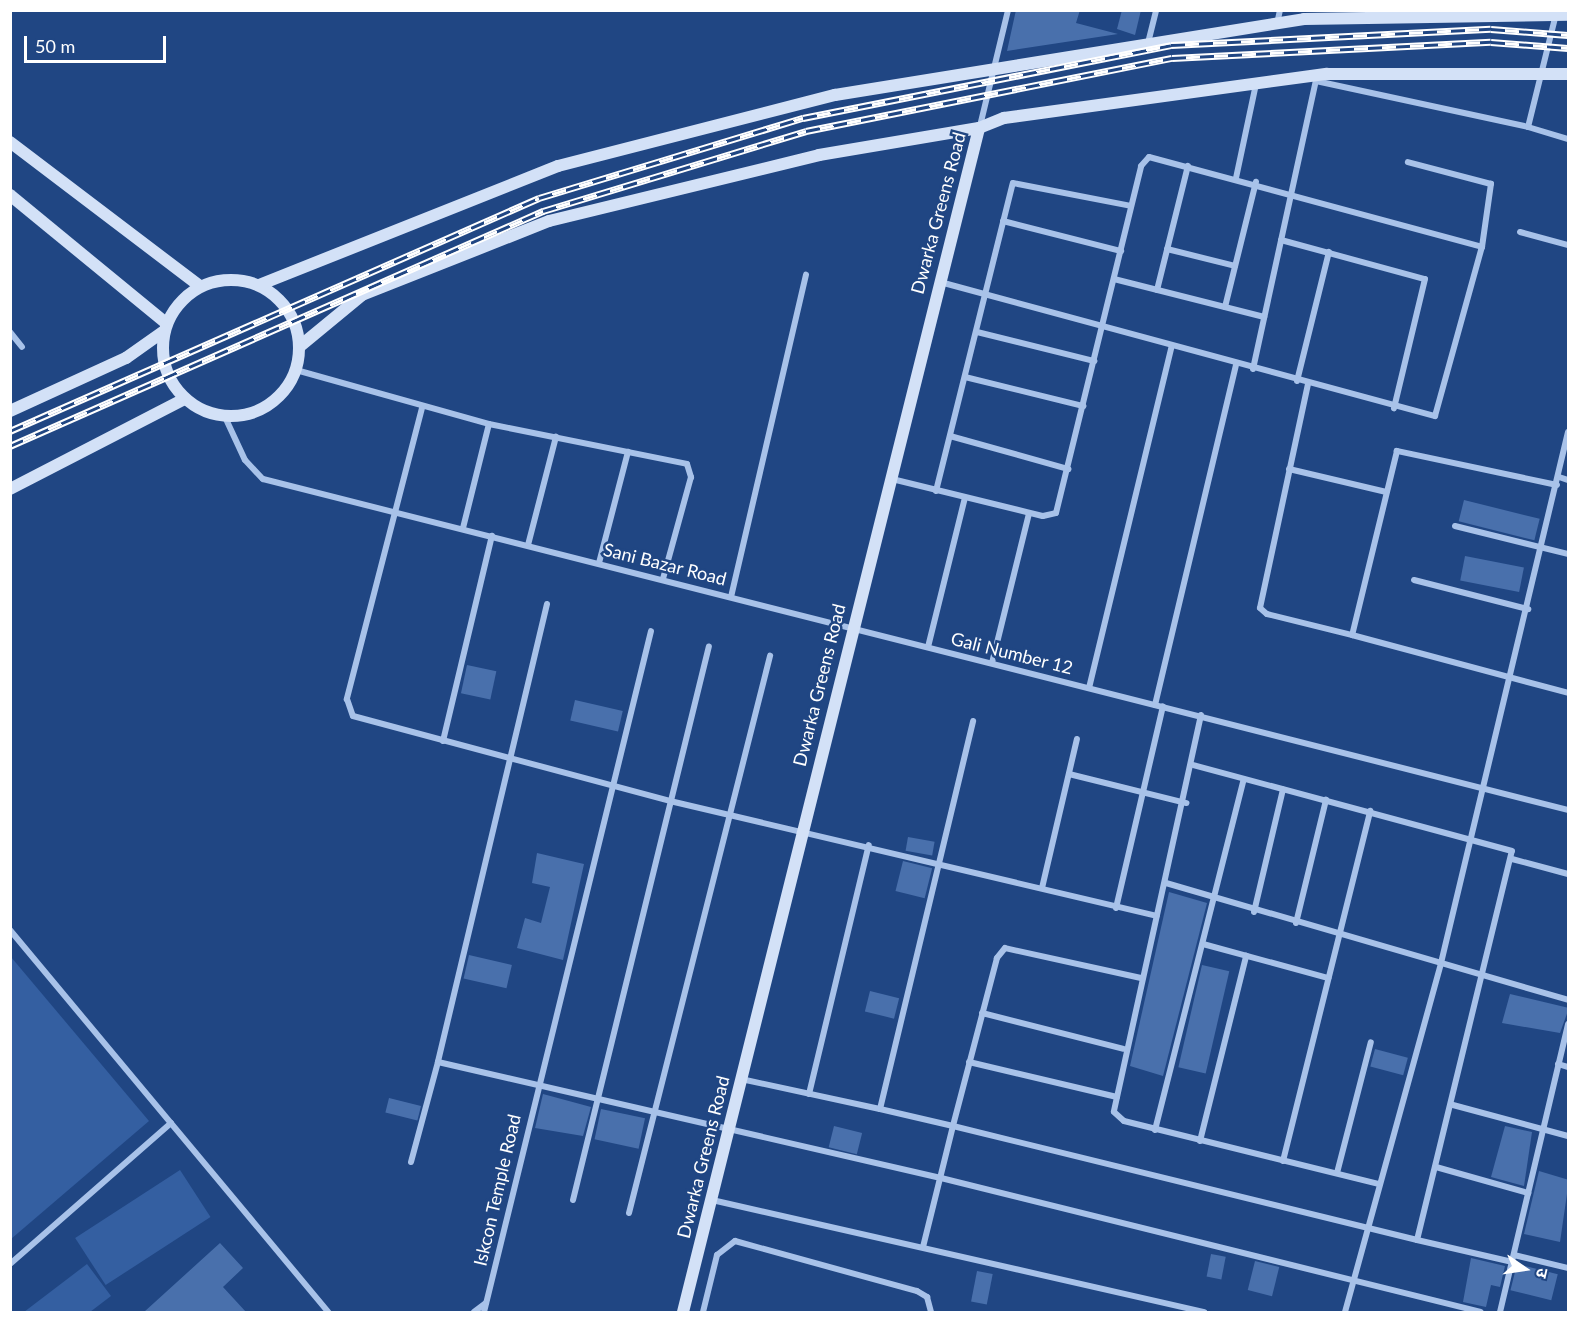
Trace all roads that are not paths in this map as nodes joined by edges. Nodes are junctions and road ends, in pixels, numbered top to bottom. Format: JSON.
{"nodes":[{"id":1,"x":1008,"y":10,"type":"edge"},
{"id":2,"x":1156,"y":10,"type":"edge"},
{"id":3,"x":1280,"y":10,"type":"edge"},
{"id":4,"x":1560,"y":14,"type":"edge"},
{"id":5,"x":1277,"y":24,"type":"junction"},
{"id":6,"x":1148,"y":43,"type":"junction"},
{"id":7,"x":995,"y":67,"type":"junction"},
{"id":8,"x":1543,"y":72,"type":"junction"},
{"id":9,"x":1569,"y":74,"type":"edge"},
{"id":10,"x":1316,"y":78,"type":"junction"},
{"id":11,"x":1256,"y":84,"type":"junction"},
{"id":12,"x":1528,"y":127,"type":"junction"},
{"id":13,"x":979,"y":128,"type":"junction"},
{"id":14,"x":1569,"y":139,"type":"edge"},
{"id":15,"x":10,"y":142,"type":"edge"},
{"id":16,"x":1408,"y":162,"type":"dead end"},
{"id":17,"x":1188,"y":166,"type":"junction"},
{"id":18,"x":1236,"y":178,"type":"junction"},
{"id":19,"x":1256,"y":182,"type":"junction"},
{"id":20,"x":1292,"y":191,"type":"junction"},
{"id":21,"x":10,"y":195,"type":"edge"},
{"id":22,"x":1131,"y":206,"type":"junction"},
{"id":23,"x":1003,"y":221,"type":"junction"},
{"id":24,"x":1520,"y":232,"type":"dead end"},
{"id":25,"x":1281,"y":240,"type":"junction"},
{"id":26,"x":1569,"y":245,"type":"edge"},
{"id":27,"x":1482,"y":247,"type":"junction"},
{"id":28,"x":1167,"y":249,"type":"junction"},
{"id":29,"x":1121,"y":251,"type":"junction"},
{"id":30,"x":1329,"y":252,"type":"junction"},
{"id":31,"x":1235,"y":266,"type":"junction"},
{"id":32,"x":806,"y":275,"type":"dead end"},
{"id":33,"x":1114,"y":279,"type":"junction"},
{"id":34,"x":939,"y":282,"type":"junction"},
{"id":35,"x":259,"y":285,"type":"junction"},
{"id":36,"x":200,"y":286,"type":"junction"},
{"id":37,"x":1157,"y":290,"type":"junction"},
{"id":38,"x":986,"y":295,"type":"junction"},
{"id":39,"x":1225,"y":307,"type":"junction"},
{"id":40,"x":1264,"y":317,"type":"junction"},
{"id":41,"x":165,"y":327,"type":"junction"},
{"id":42,"x":1102,"y":327,"type":"junction"},
{"id":43,"x":977,"y":332,"type":"junction"},
{"id":44,"x":10,"y":333,"type":"edge"},
{"id":45,"x":1172,"y":346,"type":"junction"},
{"id":46,"x":22,"y":347,"type":"dead end"},
{"id":47,"x":299,"y":347,"type":"junction"},
{"id":48,"x":1094,"y":361,"type":"junction"},
{"id":49,"x":1236,"y":364,"type":"junction"},
{"id":50,"x":1253,"y":369,"type":"junction"},
{"id":51,"x":296,"y":370,"type":"junction"},
{"id":52,"x":965,"y":377,"type":"junction"},
{"id":53,"x":1297,"y":381,"type":"junction"},
{"id":54,"x":1308,"y":384,"type":"junction"},
{"id":55,"x":184,"y":399,"type":"junction"},
{"id":56,"x":1083,"y":406,"type":"junction"},
{"id":57,"x":422,"y":408,"type":"junction"},
{"id":58,"x":1394,"y":408,"type":"junction"},
{"id":59,"x":10,"y":411,"type":"edge"},
{"id":60,"x":225,"y":417,"type":"junction"},
{"id":61,"x":489,"y":424,"type":"junction"},
{"id":62,"x":1569,"y":432,"type":"edge"},
{"id":63,"x":950,"y":436,"type":"junction"},
{"id":64,"x":556,"y":437,"type":"junction"},
{"id":65,"x":628,"y":452,"type":"junction"},
{"id":66,"x":1068,"y":469,"type":"junction"},
{"id":67,"x":1289,"y":469,"type":"junction"},
{"id":68,"x":1559,"y":477,"type":"junction"},
{"id":69,"x":888,"y":478,"type":"junction"},
{"id":70,"x":1569,"y":480,"type":"edge"},
{"id":71,"x":1557,"y":485,"type":"junction"},
{"id":72,"x":10,"y":489,"type":"edge"},
{"id":73,"x":936,"y":491,"type":"junction"},
{"id":74,"x":1386,"y":492,"type":"junction"},
{"id":75,"x":965,"y":498,"type":"junction"},
{"id":76,"x":395,"y":511,"type":"junction"},
{"id":77,"x":1029,"y":513,"type":"junction"},
{"id":78,"x":1455,"y":526,"type":"dead end"},
{"id":79,"x":462,"y":528,"type":"junction"},
{"id":80,"x":492,"y":536,"type":"junction"},
{"id":81,"x":528,"y":545,"type":"junction"},
{"id":82,"x":1543,"y":549,"type":"junction"},
{"id":83,"x":1569,"y":555,"type":"edge"},
{"id":84,"x":599,"y":563,"type":"junction"},
{"id":85,"x":663,"y":579,"type":"junction"},
{"id":86,"x":1414,"y":580,"type":"dead end"},
{"id":87,"x":730,"y":597,"type":"junction"},
{"id":88,"x":548,"y":604,"type":"dead end"},
{"id":89,"x":1528,"y":609,"type":"junction"},
{"id":90,"x":852,"y":627,"type":"junction"},
{"id":91,"x":651,"y":631,"type":"dead end"},
{"id":92,"x":1352,"y":635,"type":"junction"},
{"id":93,"x":709,"y":646,"type":"dead end"},
{"id":94,"x":928,"y":647,"type":"junction"},
{"id":95,"x":770,"y":656,"type":"dead end"},
{"id":96,"x":992,"y":663,"type":"junction"},
{"id":97,"x":1510,"y":677,"type":"junction"},
{"id":98,"x":1089,"y":688,"type":"junction"},
{"id":99,"x":1569,"y":693,"type":"edge"},
{"id":100,"x":1155,"y":705,"type":"junction"},
{"id":101,"x":1163,"y":706,"type":"junction"},
{"id":102,"x":1202,"y":715,"type":"junction"},
{"id":103,"x":973,"y":721,"type":"dead end"},
{"id":104,"x":1077,"y":739,"type":"dead end"},
{"id":105,"x":443,"y":741,"type":"junction"},
{"id":106,"x":509,"y":759,"type":"junction"},
{"id":107,"x":1193,"y":765,"type":"junction"},
{"id":108,"x":1069,"y":774,"type":"junction"},
{"id":109,"x":1244,"y":779,"type":"junction"},
{"id":110,"x":612,"y":786,"type":"junction"},
{"id":111,"x":1484,"y":788,"type":"junction"},
{"id":112,"x":1283,"y":789,"type":"junction"},
{"id":113,"x":1143,"y":792,"type":"junction"},
{"id":114,"x":1326,"y":800,"type":"junction"},
{"id":115,"x":670,"y":801,"type":"junction"},
{"id":116,"x":1186,"y":803,"type":"junction"},
{"id":117,"x":1569,"y":810,"type":"edge"},
{"id":118,"x":1370,"y":811,"type":"junction"},
{"id":119,"x":728,"y":814,"type":"junction"},
{"id":120,"x":801,"y":830,"type":"junction"},
{"id":121,"x":1471,"y":838,"type":"junction"},
{"id":122,"x":868,"y":845,"type":"junction"},
{"id":123,"x":1512,"y":859,"type":"junction"},
{"id":124,"x":940,"y":861,"type":"junction"},
{"id":125,"x":1569,"y":874,"type":"edge"},
{"id":126,"x":1166,"y":883,"type":"junction"},
{"id":127,"x":1042,"y":888,"type":"junction"},
{"id":128,"x":1215,"y":899,"type":"junction"},
{"id":129,"x":1116,"y":908,"type":"junction"},
{"id":130,"x":1254,"y":912,"type":"junction"},
{"id":131,"x":1157,"y":916,"type":"junction"},
{"id":132,"x":1296,"y":922,"type":"junction"},
{"id":133,"x":10,"y":930,"type":"edge"},
{"id":134,"x":1339,"y":933,"type":"junction"},
{"id":135,"x":1203,"y":944,"type":"junction"},
{"id":136,"x":1246,"y":956,"type":"junction"},
{"id":137,"x":1441,"y":963,"type":"junction"},
{"id":138,"x":1484,"y":975,"type":"junction"},
{"id":139,"x":1141,"y":978,"type":"junction"},
{"id":140,"x":1328,"y":978,"type":"junction"},
{"id":141,"x":1569,"y":1000,"type":"edge"},
{"id":142,"x":982,"y":1013,"type":"junction"},
{"id":143,"x":1569,"y":1024,"type":"edge"},
{"id":144,"x":1371,"y":1042,"type":"dead end"},
{"id":145,"x":1124,"y":1049,"type":"junction"},
{"id":146,"x":438,"y":1062,"type":"junction"},
{"id":147,"x":969,"y":1062,"type":"junction"},
{"id":148,"x":1558,"y":1064,"type":"junction"},
{"id":149,"x":1569,"y":1067,"type":"edge"},
{"id":150,"x":741,"y":1079,"type":"junction"},
{"id":151,"x":538,"y":1085,"type":"junction"},
{"id":152,"x":810,"y":1094,"type":"junction"},
{"id":153,"x":1117,"y":1097,"type":"junction"},
{"id":154,"x":597,"y":1099,"type":"junction"},
{"id":155,"x":1453,"y":1105,"type":"junction"},
{"id":156,"x":880,"y":1109,"type":"junction"},
{"id":157,"x":653,"y":1113,"type":"junction"},
{"id":158,"x":171,"y":1122,"type":"junction"},
{"id":159,"x":953,"y":1126,"type":"junction"},
{"id":160,"x":1542,"y":1129,"type":"junction"},
{"id":161,"x":1155,"y":1130,"type":"junction"},
{"id":162,"x":729,"y":1132,"type":"junction"},
{"id":163,"x":1569,"y":1136,"type":"edge"},
{"id":164,"x":1200,"y":1141,"type":"junction"},
{"id":165,"x":1283,"y":1161,"type":"junction"},
{"id":166,"x":411,"y":1162,"type":"dead end"},
{"id":167,"x":1436,"y":1167,"type":"junction"},
{"id":168,"x":1337,"y":1173,"type":"junction"},
{"id":169,"x":941,"y":1178,"type":"junction"},
{"id":170,"x":1379,"y":1184,"type":"junction"},
{"id":171,"x":1528,"y":1192,"type":"junction"},
{"id":172,"x":573,"y":1200,"type":"dead end"},
{"id":173,"x":712,"y":1200,"type":"junction"},
{"id":174,"x":629,"y":1213,"type":"dead end"},
{"id":175,"x":1368,"y":1225,"type":"junction"},
{"id":176,"x":1417,"y":1240,"type":"junction"},
{"id":177,"x":923,"y":1247,"type":"junction"},
{"id":178,"x":1514,"y":1255,"type":"junction"},
{"id":179,"x":1512,"y":1262,"type":"junction"},
{"id":180,"x":10,"y":1264,"type":"edge"},
{"id":181,"x":1569,"y":1268,"type":"edge"},
{"id":182,"x":1353,"y":1279,"type":"junction"},
{"id":183,"x":486,"y":1302,"type":"junction"},
{"id":184,"x":328,"y":1312,"type":"edge"},
{"id":185,"x":474,"y":1312,"type":"edge"},
{"id":186,"x":484,"y":1312,"type":"edge"},
{"id":187,"x":683,"y":1312,"type":"edge"},
{"id":188,"x":704,"y":1312,"type":"edge"},
{"id":189,"x":931,"y":1312,"type":"edge"},
{"id":190,"x":1204,"y":1312,"type":"edge"},
{"id":191,"x":1345,"y":1312,"type":"edge"},
{"id":192,"x":1480,"y":1312,"type":"edge"},
{"id":193,"x":1500,"y":1312,"type":"edge"}],
"edges":[{"from":1,"to":7,"type":"street","name":"Dwarka Greens Road"},
{"from":2,"to":6,"type":"street"},
{"from":3,"to":5,"type":"street"},
{"from":4,"to":5,"type":"street"},
{"from":4,"to":8,"type":"street"},
{"from":5,"to":6,"type":"street"},
{"from":6,"to":7,"type":"street"},
{"from":7,"to":13,"type":"street","name":"Dwarka Greens Road"},
{"from":7,"to":35,"type":"street"},
{"from":8,"to":9,"type":"street"},
{"from":8,"to":10,"type":"street"},
{"from":8,"to":12,"type":"street"},
{"from":10,"to":11,"type":"street"},
{"from":10,"to":12,"type":"street"},
{"from":10,"to":20,"type":"street"},
{"from":11,"to":13,"type":"street"},
{"from":11,"to":18,"type":"street"},
{"from":12,"to":14,"type":"street"},
{"from":13,"to":34,"type":"street","name":"Dwarka Greens Road"},
{"from":13,"to":47,"type":"street"},
{"from":15,"to":36,"type":"street"},
{"from":16,"to":27,"type":"street"},
{"from":17,"to":18,"type":"street"},
{"from":17,"to":22,"type":"street"},
{"from":17,"to":28,"type":"street"},
{"from":18,"to":19,"type":"street"},
{"from":19,"to":20,"type":"street"},
{"from":19,"to":31,"type":"street"},
{"from":20,"to":25,"type":"street"},
{"from":20,"to":27,"type":"street"},
{"from":21,"to":41,"type":"street"},
{"from":22,"to":23,"type":"street"},
{"from":22,"to":29,"type":"street"},
{"from":23,"to":29,"type":"street"},
{"from":23,"to":38,"type":"street"},
{"from":24,"to":26,"type":"street"},
{"from":25,"to":30,"type":"street"},
{"from":25,"to":40,"type":"street"},
{"from":27,"to":58,"type":"street"},
{"from":28,"to":31,"type":"street"},
{"from":28,"to":37,"type":"street"},
{"from":29,"to":33,"type":"street"},
{"from":30,"to":53,"type":"street"},
{"from":30,"to":58,"type":"street"},
{"from":31,"to":39,"type":"street"},
{"from":32,"to":87,"type":"street"},
{"from":33,"to":37,"type":"street"},
{"from":33,"to":42,"type":"street"},
{"from":34,"to":38,"type":"street"},
{"from":34,"to":69,"type":"street","name":"Dwarka Greens Road"},
{"from":35,"to":36,"type":"street"},
{"from":35,"to":47,"type":"street"},
{"from":36,"to":41,"type":"street"},
{"from":37,"to":39,"type":"street"},
{"from":38,"to":42,"type":"street"},
{"from":38,"to":43,"type":"street"},
{"from":39,"to":40,"type":"street"},
{"from":40,"to":50,"type":"street"},
{"from":41,"to":55,"type":"street"},
{"from":41,"to":59,"type":"street"},
{"from":42,"to":45,"type":"street"},
{"from":42,"to":48,"type":"street"},
{"from":43,"to":48,"type":"street"},
{"from":43,"to":52,"type":"street"},
{"from":44,"to":46,"type":"street"},
{"from":45,"to":49,"type":"street"},
{"from":45,"to":98,"type":"street"},
{"from":47,"to":51,"type":"street"},
{"from":48,"to":56,"type":"street"},
{"from":49,"to":50,"type":"street"},
{"from":49,"to":100,"type":"street"},
{"from":50,"to":53,"type":"street"},
{"from":51,"to":57,"type":"street"},
{"from":51,"to":60,"type":"street"},
{"from":52,"to":56,"type":"street"},
{"from":52,"to":63,"type":"street"},
{"from":53,"to":54,"type":"street"},
{"from":54,"to":58,"type":"street"},
{"from":54,"to":67,"type":"street"},
{"from":55,"to":60,"type":"street"},
{"from":55,"to":72,"type":"street"},
{"from":56,"to":66,"type":"street"},
{"from":57,"to":61,"type":"street"},
{"from":57,"to":76,"type":"street"},
{"from":60,"to":76,"type":"street","name":"Sani Bazar Road"},
{"from":61,"to":64,"type":"street"},
{"from":61,"to":79,"type":"street"},
{"from":62,"to":68,"type":"street"},
{"from":63,"to":66,"type":"street"},
{"from":63,"to":73,"type":"street"},
{"from":64,"to":65,"type":"street"},
{"from":64,"to":81,"type":"street"},
{"from":65,"to":84,"type":"street"},
{"from":65,"to":85,"type":"street"},
{"from":66,"to":77,"type":"street"},
{"from":67,"to":74,"type":"street"},
{"from":67,"to":92,"type":"street"},
{"from":68,"to":70,"type":"street"},
{"from":68,"to":71,"type":"street"},
{"from":69,"to":73,"type":"street"},
{"from":69,"to":90,"type":"street","name":"Dwarka Greens Road"},
{"from":71,"to":74,"type":"street"},
{"from":71,"to":82,"type":"street"},
{"from":73,"to":75,"type":"street"},
{"from":74,"to":92,"type":"street"},
{"from":75,"to":77,"type":"street"},
{"from":75,"to":94,"type":"street"},
{"from":76,"to":79,"type":"street","name":"Sani Bazar Road"},
{"from":76,"to":105,"type":"street"},
{"from":77,"to":96,"type":"street"},
{"from":78,"to":82,"type":"street"},
{"from":79,"to":80,"type":"street","name":"Sani Bazar Road"},
{"from":80,"to":81,"type":"street","name":"Sani Bazar Road"},
{"from":80,"to":105,"type":"street"},
{"from":81,"to":84,"type":"street","name":"Sani Bazar Road"},
{"from":82,"to":83,"type":"street"},
{"from":82,"to":89,"type":"street"},
{"from":84,"to":85,"type":"street","name":"Sani Bazar Road"},
{"from":85,"to":87,"type":"street","name":"Sani Bazar Road"},
{"from":86,"to":89,"type":"street"},
{"from":87,"to":90,"type":"street","name":"Sani Bazar Road"},
{"from":88,"to":106,"type":"street"},
{"from":89,"to":97,"type":"street"},
{"from":90,"to":94,"type":"street","name":"Sani Bazar Road"},
{"from":90,"to":120,"type":"street","name":"Dwarka Greens Road"},
{"from":91,"to":110,"type":"street","name":"Iskcon Temple Road"},
{"from":92,"to":97,"type":"street"},
{"from":93,"to":115,"type":"street"},
{"from":94,"to":96,"type":"street","name":"Gali Number 12"},
{"from":95,"to":119,"type":"street"},
{"from":96,"to":98,"type":"street","name":"Gali Number 12"},
{"from":97,"to":99,"type":"street"},
{"from":97,"to":111,"type":"street"},
{"from":98,"to":100,"type":"street","name":"Gali Number 12"},
{"from":100,"to":101,"type":"street","name":"Gali Number 12"},
{"from":101,"to":102,"type":"street","name":"Gali Number 12"},
{"from":101,"to":113,"type":"street"},
{"from":102,"to":107,"type":"street"},
{"from":102,"to":111,"type":"street","name":"Gali Number 12"},
{"from":103,"to":124,"type":"street"},
{"from":104,"to":108,"type":"street"},
{"from":105,"to":106,"type":"street"},
{"from":106,"to":110,"type":"street"},
{"from":106,"to":146,"type":"street"},
{"from":107,"to":109,"type":"street"},
{"from":107,"to":116,"type":"street"},
{"from":108,"to":113,"type":"street"},
{"from":108,"to":127,"type":"street"},
{"from":109,"to":112,"type":"street"},
{"from":109,"to":128,"type":"street"},
{"from":110,"to":115,"type":"street"},
{"from":110,"to":151,"type":"street","name":"Iskcon Temple Road"},
{"from":111,"to":117,"type":"street","name":"Gali Number 12"},
{"from":111,"to":121,"type":"street"},
{"from":112,"to":114,"type":"street"},
{"from":112,"to":130,"type":"street"},
{"from":113,"to":116,"type":"street"},
{"from":113,"to":129,"type":"street"},
{"from":114,"to":118,"type":"street"},
{"from":114,"to":132,"type":"street"},
{"from":115,"to":119,"type":"street"},
{"from":115,"to":154,"type":"street"},
{"from":116,"to":126,"type":"street"},
{"from":118,"to":121,"type":"street"},
{"from":118,"to":134,"type":"street"},
{"from":119,"to":120,"type":"street"},
{"from":119,"to":157,"type":"street"},
{"from":120,"to":122,"type":"street"},
{"from":120,"to":150,"type":"street","name":"Dwarka Greens Road"},
{"from":121,"to":123,"type":"street"},
{"from":121,"to":137,"type":"street"},
{"from":122,"to":124,"type":"street"},
{"from":122,"to":152,"type":"street"},
{"from":123,"to":125,"type":"street"},
{"from":123,"to":138,"type":"street"},
{"from":124,"to":127,"type":"street"},
{"from":124,"to":156,"type":"street"},
{"from":126,"to":128,"type":"street"},
{"from":126,"to":131,"type":"street"},
{"from":127,"to":129,"type":"street"},
{"from":128,"to":130,"type":"street"},
{"from":128,"to":135,"type":"street"},
{"from":129,"to":131,"type":"street"},
{"from":130,"to":132,"type":"street"},
{"from":131,"to":139,"type":"street"},
{"from":132,"to":134,"type":"street"},
{"from":133,"to":158,"type":"street"},
{"from":134,"to":137,"type":"street"},
{"from":134,"to":140,"type":"street"},
{"from":135,"to":136,"type":"street"},
{"from":135,"to":161,"type":"street"},
{"from":136,"to":140,"type":"street"},
{"from":136,"to":164,"type":"street"},
{"from":137,"to":138,"type":"street"},
{"from":137,"to":170,"type":"street"},
{"from":138,"to":141,"type":"street"},
{"from":138,"to":155,"type":"street"},
{"from":139,"to":142,"type":"street"},
{"from":139,"to":145,"type":"street"},
{"from":140,"to":165,"type":"street"},
{"from":142,"to":145,"type":"street"},
{"from":142,"to":147,"type":"street"},
{"from":143,"to":148,"type":"street"},
{"from":144,"to":168,"type":"street"},
{"from":145,"to":153,"type":"street"},
{"from":146,"to":151,"type":"street"},
{"from":146,"to":166,"type":"street"},
{"from":147,"to":153,"type":"street"},
{"from":147,"to":159,"type":"street"},
{"from":148,"to":149,"type":"street"},
{"from":148,"to":160,"type":"street"},
{"from":150,"to":152,"type":"street"},
{"from":150,"to":162,"type":"street","name":"Dwarka Greens Road"},
{"from":151,"to":154,"type":"street"},
{"from":151,"to":183,"type":"street","name":"Iskcon Temple Road"},
{"from":152,"to":156,"type":"street"},
{"from":153,"to":161,"type":"street"},
{"from":154,"to":157,"type":"street"},
{"from":154,"to":172,"type":"street"},
{"from":155,"to":160,"type":"street"},
{"from":155,"to":167,"type":"street"},
{"from":156,"to":159,"type":"street"},
{"from":157,"to":162,"type":"street"},
{"from":157,"to":174,"type":"street"},
{"from":158,"to":180,"type":"street"},
{"from":158,"to":184,"type":"street"},
{"from":159,"to":169,"type":"street"},
{"from":159,"to":175,"type":"street"},
{"from":160,"to":163,"type":"street"},
{"from":160,"to":171,"type":"street"},
{"from":161,"to":164,"type":"street"},
{"from":162,"to":169,"type":"street"},
{"from":162,"to":173,"type":"street","name":"Dwarka Greens Road"},
{"from":164,"to":165,"type":"street"},
{"from":165,"to":168,"type":"street"},
{"from":167,"to":171,"type":"street"},
{"from":167,"to":176,"type":"street"},
{"from":168,"to":170,"type":"street"},
{"from":169,"to":177,"type":"street"},
{"from":169,"to":182,"type":"street"},
{"from":170,"to":175,"type":"street"},
{"from":171,"to":178,"type":"street"},
{"from":173,"to":177,"type":"street"},
{"from":173,"to":187,"type":"street","name":"Dwarka Greens Road"},
{"from":175,"to":176,"type":"street"},
{"from":175,"to":182,"type":"street"},
{"from":176,"to":179,"type":"street"},
{"from":177,"to":190,"type":"street"},
{"from":178,"to":179,"type":"street"},
{"from":178,"to":181,"type":"street"},
{"from":179,"to":193,"type":"street"},
{"from":182,"to":191,"type":"street"},
{"from":182,"to":192,"type":"street"},
{"from":183,"to":185,"type":"street"},
{"from":183,"to":186,"type":"street","name":"Iskcon Temple Road"},
{"from":188,"to":189,"type":"street"}]}
